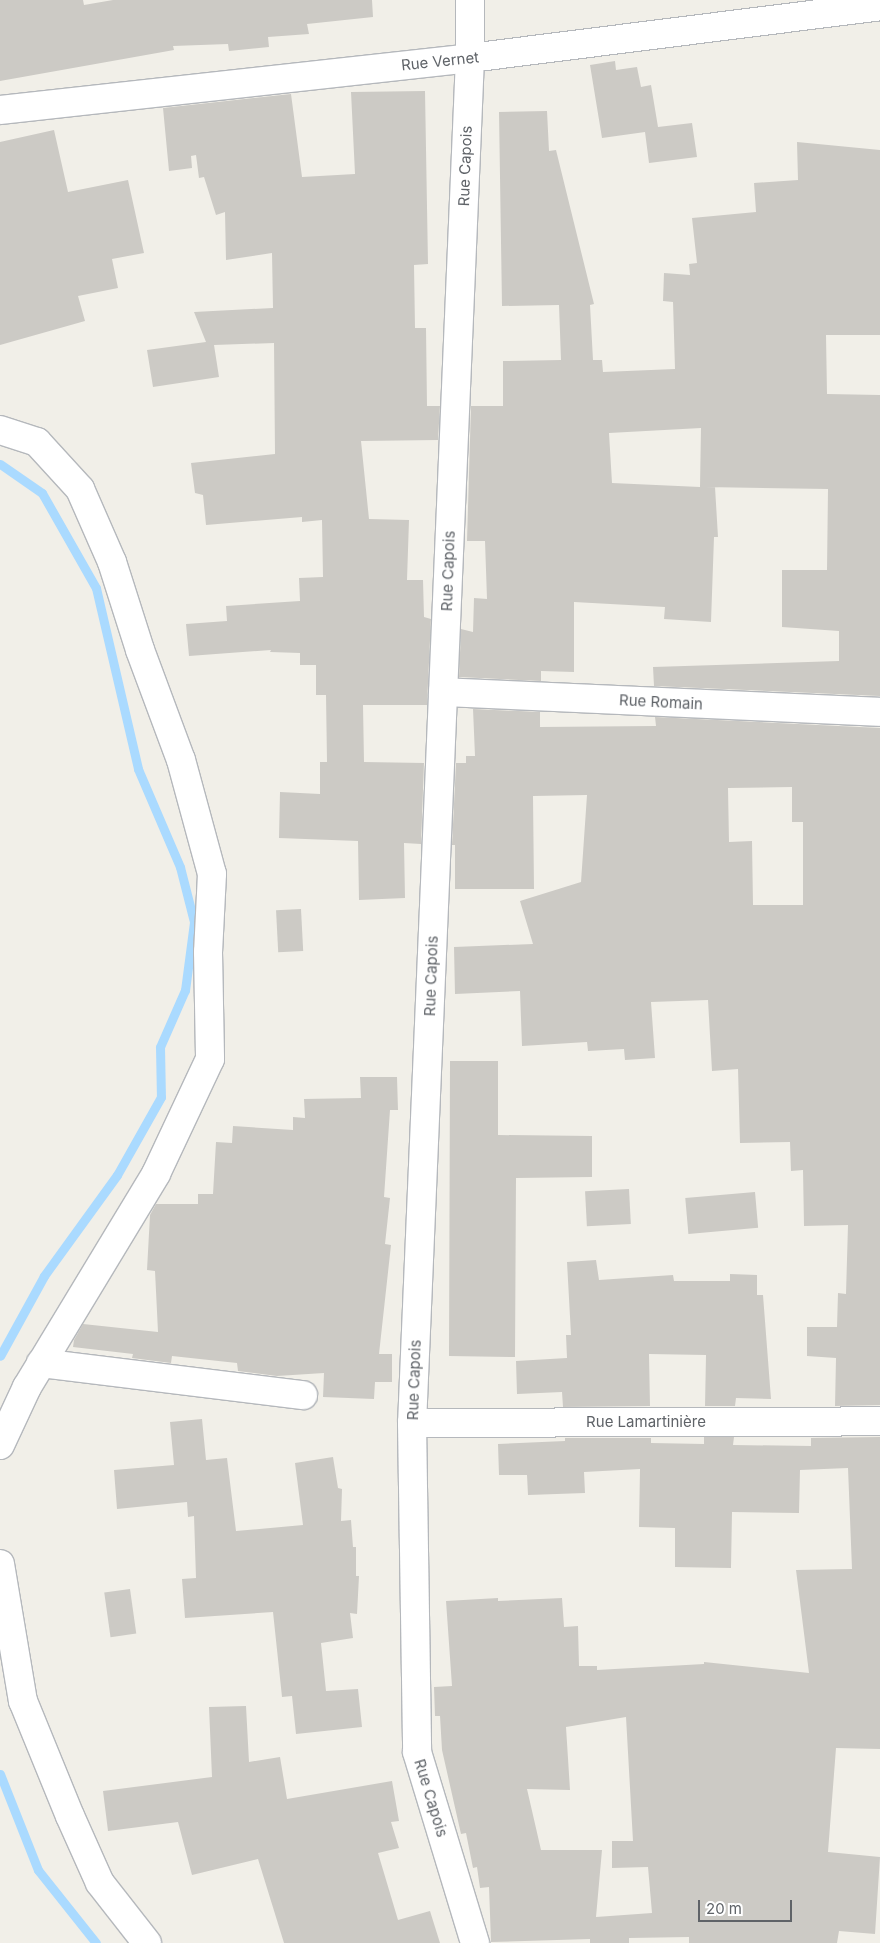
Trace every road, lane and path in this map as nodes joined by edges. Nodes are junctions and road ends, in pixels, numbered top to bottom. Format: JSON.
{"nodes":[{"id":1,"x":470,"y":0,"type":"edge"},
{"id":2,"x":880,"y":6,"type":"edge"},
{"id":3,"x":470,"y":58,"type":"junction"},
{"id":4,"x":0,"y":110,"type":"edge"},
{"id":5,"x":0,"y":430,"type":"edge"},
{"id":6,"x":443,"y":692,"type":"junction"},
{"id":7,"x":880,"y":712,"type":"edge"},
{"id":8,"x":41,"y":1363,"type":"junction"},
{"id":9,"x":303,"y":1395,"type":"dead end"},
{"id":10,"x":880,"y":1421,"type":"edge"},
{"id":11,"x":412,"y":1423,"type":"junction"},
{"id":12,"x":0,"y":1445,"type":"edge"},
{"id":13,"x":0,"y":1564,"type":"edge"},
{"id":14,"x":148,"y":1943,"type":"edge"},
{"id":15,"x":475,"y":1943,"type":"edge"}],
"edges":[{"from":1,"to":3,"type":"street","name":"Rue Capois"},
{"from":2,"to":3,"type":"street","name":"Rue Vernet"},
{"from":3,"to":4,"type":"street","name":"Rue Vernet"},
{"from":3,"to":6,"type":"street","name":"Rue Capois"},
{"from":5,"to":8,"type":"street"},
{"from":6,"to":7,"type":"street","name":"Rue Romain"},
{"from":6,"to":11,"type":"street","name":"Rue Capois"},
{"from":8,"to":9,"type":"street"},
{"from":8,"to":12,"type":"street"},
{"from":10,"to":11,"type":"street","name":"Rue Lamartinière"},
{"from":11,"to":15,"type":"street","name":"Rue Capois"},
{"from":13,"to":14,"type":"street"}]}
